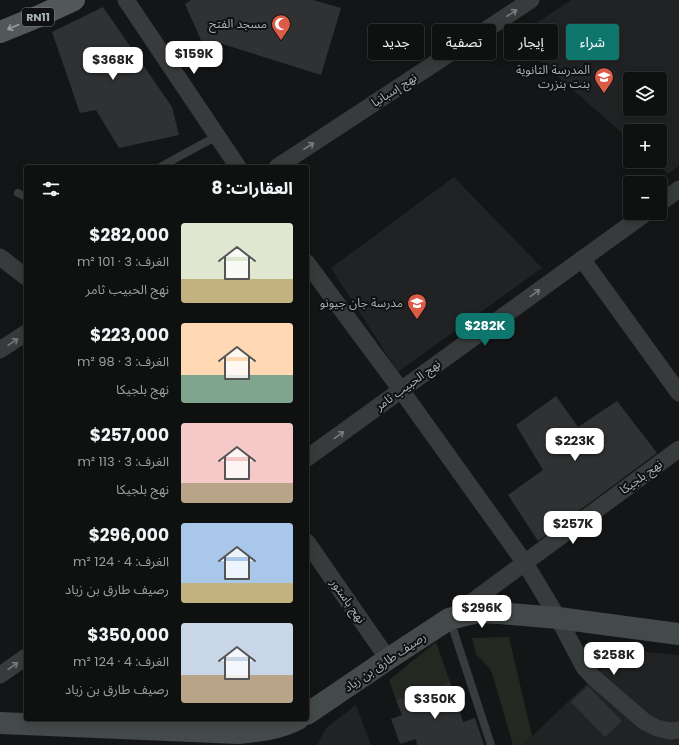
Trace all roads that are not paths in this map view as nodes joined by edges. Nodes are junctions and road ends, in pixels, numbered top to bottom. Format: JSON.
{"nodes":[{"id":1,"x":74,"y":0,"type":"edge"},
{"id":2,"x":126,"y":0,"type":"edge"},
{"id":3,"x":531,"y":0,"type":"edge"},
{"id":4,"x":0,"y":32,"type":"edge"},
{"id":5,"x":217,"y":136,"type":"junction"},
{"id":6,"x":164,"y":165,"type":"edge"},
{"id":7,"x":237,"y":165,"type":"edge"},
{"id":8,"x":280,"y":165,"type":"edge"},
{"id":9,"x":679,"y":190,"type":"edge"},
{"id":10,"x":18,"y":193,"type":"dead end"},
{"id":11,"x":24,"y":196,"type":"edge"},
{"id":12,"x":667,"y":198,"type":"edge"},
{"id":13,"x":636,"y":220,"type":"edge"},
{"id":14,"x":0,"y":257,"type":"edge"},
{"id":15,"x":582,"y":259,"type":"junction"},
{"id":16,"x":309,"y":266,"type":"edge"},
{"id":17,"x":24,"y":275,"type":"edge"},
{"id":18,"x":24,"y":334,"type":"edge"},
{"id":19,"x":0,"y":350,"type":"edge"},
{"id":20,"x":401,"y":390,"type":"junction"},
{"id":21,"x":679,"y":393,"type":"edge"},
{"id":22,"x":679,"y":449,"type":"edge"},
{"id":23,"x":309,"y":457,"type":"edge"},
{"id":24,"x":309,"y":545,"type":"edge"},
{"id":25,"x":525,"y":563,"type":"junction"},
{"id":26,"x":558,"y":618,"type":"junction"},
{"id":27,"x":449,"y":619,"type":"junction"},
{"id":28,"x":679,"y":634,"type":"edge"},
{"id":29,"x":24,"y":658,"type":"edge"},
{"id":30,"x":388,"y":659,"type":"junction"},
{"id":31,"x":0,"y":675,"type":"edge"},
{"id":32,"x":309,"y":713,"type":"edge"},
{"id":33,"x":293,"y":721,"type":"edge"},
{"id":34,"x":0,"y":723,"type":"edge"},
{"id":35,"x":679,"y":730,"type":"edge"},
{"id":36,"x":491,"y":745,"type":"edge"}],
"edges":[{"from":1,"to":4,"type":"main road","number":"RN11","one_way":true},
{"from":2,"to":5,"type":"street"},
{"from":8,"to":3,"type":"street","name":"نهج إسبانيا","one_way":true},
{"from":5,"to":6,"type":"lane"},
{"from":5,"to":7,"type":"street"},
{"from":9,"to":12,"type":"street"},
{"from":10,"to":11,"type":"lane"},
{"from":13,"to":15,"type":"street","name":"نهج الحبيب ثامر"},
{"from":14,"to":17,"type":"street"},
{"from":20,"to":15,"type":"street","name":"نهج الحبيب ثامر","one_way":true},
{"from":15,"to":21,"type":"street"},
{"from":16,"to":20,"type":"street"},
{"from":19,"to":18,"type":"street","one_way":true},
{"from":23,"to":20,"type":"street","name":"نهج الحبيب ثامر","one_way":true},
{"from":20,"to":25,"type":"street"},
{"from":22,"to":25,"type":"street","name":"نهج بلجيكا"},
{"from":24,"to":30,"type":"street","name":"نهج باستور"},
{"from":25,"to":26,"type":"street"},
{"from":25,"to":27,"type":"street","name":"نهج بلجيكا"},
{"from":26,"to":27,"type":"main road","name":"رصيف طارق بن زياد"},
{"from":26,"to":28,"type":"main road","name":"رصيف طارق بن زياد"},
{"from":26,"to":35,"type":"street"},
{"from":27,"to":30,"type":"main road","name":"رصيف طارق بن زياد"},
{"from":27,"to":36,"type":"lane"},
{"from":31,"to":29,"type":"street","one_way":true},
{"from":30,"to":32,"type":"main road","name":"رصيف طارق بن زياد"},
{"from":33,"to":34,"type":"main road"}]}
